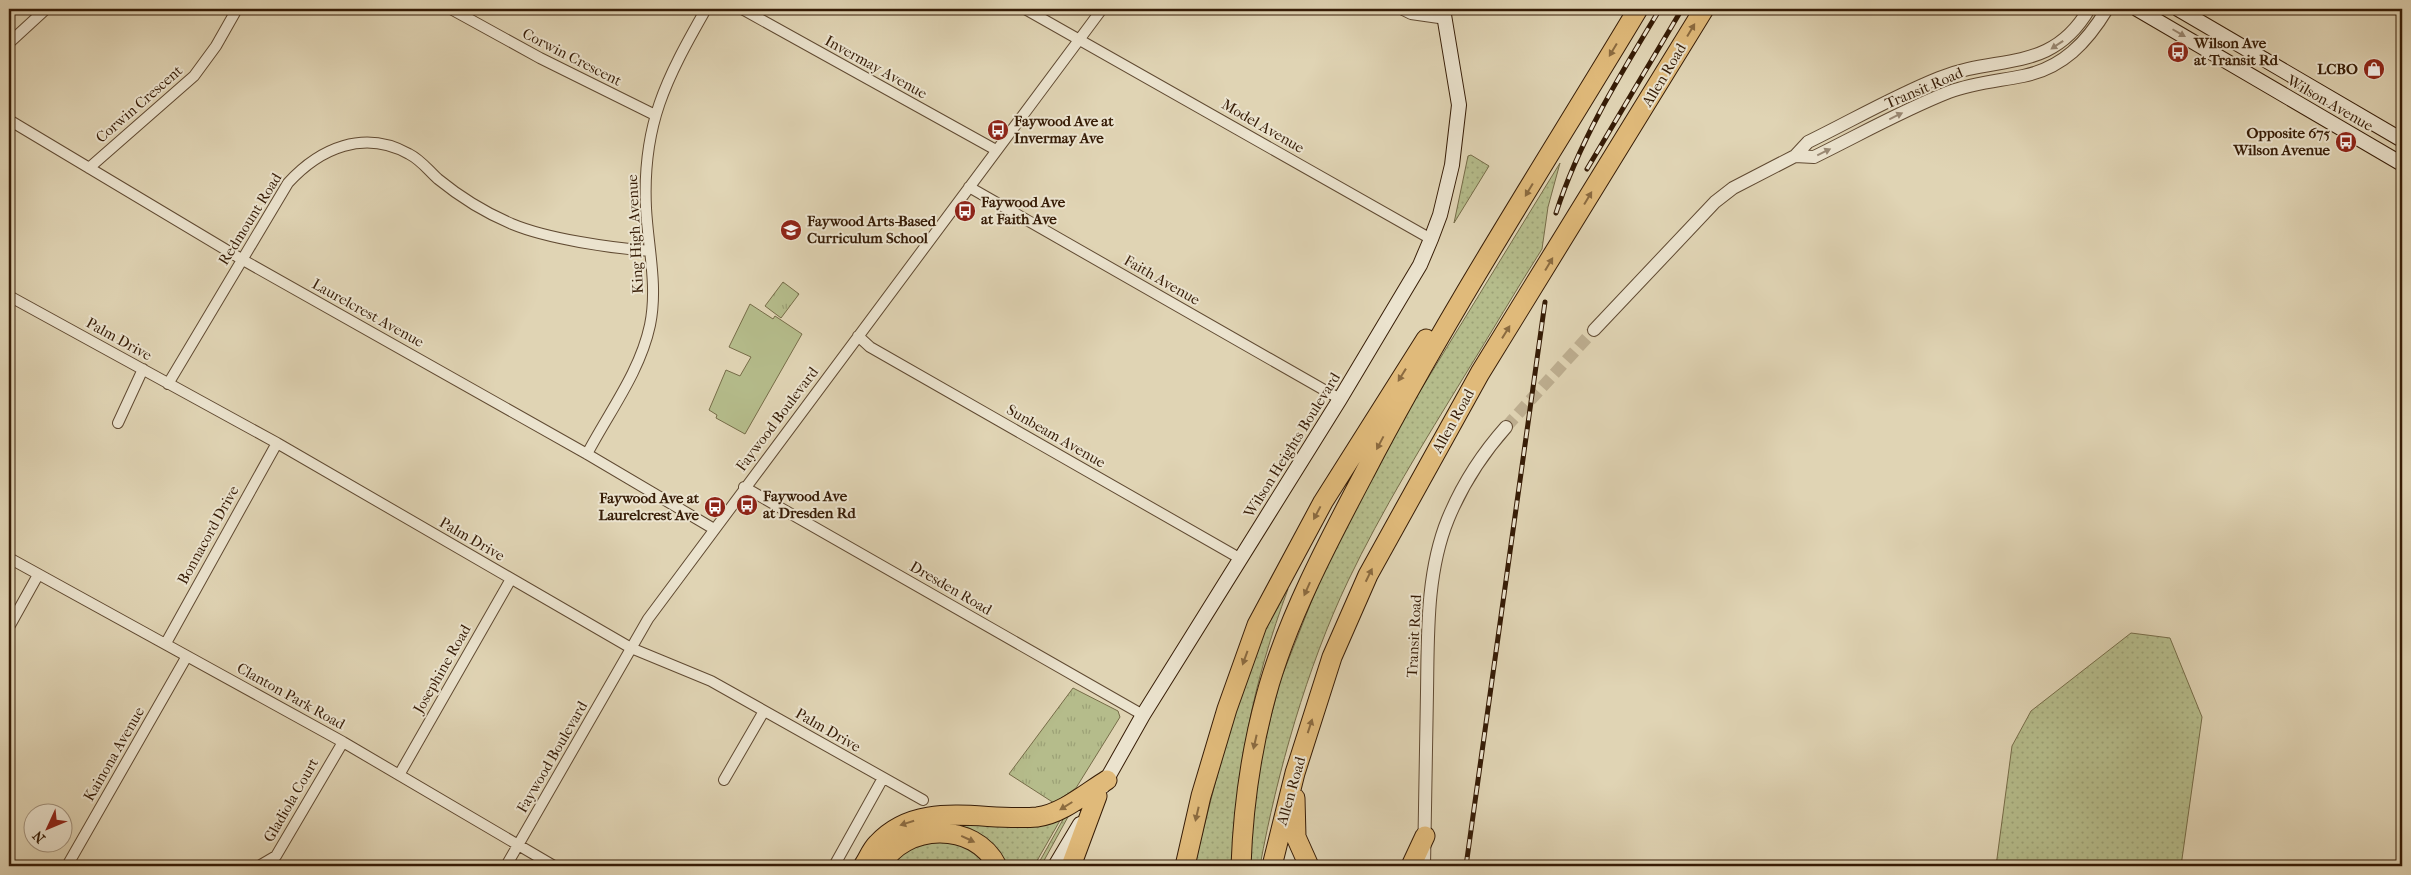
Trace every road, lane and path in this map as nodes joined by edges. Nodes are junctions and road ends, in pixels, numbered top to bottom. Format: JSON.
{"nodes":[{"id":1,"x":46,"y":9,"type":"edge"},
{"id":2,"x":237,"y":9,"type":"edge"},
{"id":3,"x":451,"y":9,"type":"edge"},
{"id":4,"x":706,"y":9,"type":"edge"},
{"id":5,"x":742,"y":9,"type":"edge"},
{"id":6,"x":1024,"y":9,"type":"edge"},
{"id":7,"x":1102,"y":9,"type":"edge"},
{"id":8,"x":1401,"y":9,"type":"edge"},
{"id":9,"x":1638,"y":9,"type":"edge"},
{"id":10,"x":1704,"y":9,"type":"edge"},
{"id":11,"x":2089,"y":9,"type":"edge"},
{"id":12,"x":2107,"y":9,"type":"edge"},
{"id":13,"x":2137,"y":9,"type":"edge"},
{"id":14,"x":2178,"y":9,"type":"edge"},
{"id":15,"x":1445,"y":14,"type":"edge"},
{"id":16,"x":1079,"y":40,"type":"junction"},
{"id":17,"x":9,"y":43,"type":"edge"},
{"id":18,"x":655,"y":114,"type":"junction"},
{"id":19,"x":9,"y":120,"type":"edge"},
{"id":20,"x":2398,"y":137,"type":"edge"},
{"id":21,"x":996,"y":150,"type":"junction"},
{"id":22,"x":2382,"y":153,"type":"junction"},
{"id":23,"x":1794,"y":156,"type":"junction"},
{"id":24,"x":2402,"y":164,"type":"edge"},
{"id":25,"x":89,"y":168,"type":"junction"},
{"id":26,"x":968,"y":187,"type":"junction"},
{"id":27,"x":1510,"y":220,"type":"junction"},
{"id":28,"x":1431,"y":239,"type":"junction"},
{"id":29,"x":650,"y":251,"type":"junction"},
{"id":30,"x":243,"y":260,"type":"junction"},
{"id":31,"x":9,"y":297,"type":"edge"},
{"id":32,"x":1594,"y":330,"type":"tunnel mouth"},
{"id":33,"x":858,"y":336,"type":"junction"},
{"id":34,"x":143,"y":369,"type":"junction"},
{"id":35,"x":168,"y":384,"type":"junction"},
{"id":36,"x":1340,"y":399,"type":"junction"},
{"id":37,"x":118,"y":423,"type":"dead end"},
{"id":38,"x":1506,"y":427,"type":"tunnel mouth"},
{"id":39,"x":276,"y":443,"type":"junction"},
{"id":40,"x":587,"y":454,"type":"junction"},
{"id":41,"x":744,"y":487,"type":"junction"},
{"id":42,"x":714,"y":529,"type":"junction"},
{"id":43,"x":9,"y":558,"type":"edge"},
{"id":44,"x":1241,"y":559,"type":"junction"},
{"id":45,"x":38,"y":576,"type":"junction"},
{"id":46,"x":511,"y":579,"type":"junction"},
{"id":47,"x":9,"y":627,"type":"edge"},
{"id":48,"x":166,"y":643,"type":"junction"},
{"id":49,"x":631,"y":648,"type":"junction"},
{"id":50,"x":188,"y":656,"type":"junction"},
{"id":51,"x":764,"y":710,"type":"junction"},
{"id":52,"x":1143,"y":715,"type":"junction"},
{"id":53,"x":343,"y":742,"type":"junction"},
{"id":54,"x":1295,"y":773,"type":"junction"},
{"id":55,"x":399,"y":775,"type":"junction"},
{"id":56,"x":883,"y":778,"type":"junction"},
{"id":57,"x":724,"y":780,"type":"dead end"},
{"id":58,"x":1107,"y":780,"type":"junction"},
{"id":59,"x":1097,"y":796,"type":"junction"},
{"id":60,"x":923,"y":800,"type":"dead end"},
{"id":61,"x":1425,"y":836,"type":"junction"},
{"id":62,"x":518,"y":846,"type":"junction"},
{"id":63,"x":67,"y":866,"type":"edge"},
{"id":64,"x":259,"y":866,"type":"edge"},
{"id":65,"x":506,"y":866,"type":"edge"},
{"id":66,"x":554,"y":866,"type":"edge"},
{"id":67,"x":834,"y":866,"type":"edge"},
{"id":68,"x":863,"y":866,"type":"edge"},
{"id":69,"x":881,"y":866,"type":"edge"},
{"id":70,"x":997,"y":866,"type":"edge"},
{"id":71,"x":1055,"y":866,"type":"edge"},
{"id":72,"x":1071,"y":866,"type":"edge"},
{"id":73,"x":1185,"y":866,"type":"edge"},
{"id":74,"x":1240,"y":866,"type":"edge"},
{"id":75,"x":1272,"y":866,"type":"edge"},
{"id":76,"x":1309,"y":866,"type":"edge"},
{"id":77,"x":1412,"y":866,"type":"edge"},
{"id":78,"x":1424,"y":866,"type":"edge"}],
"edges":[{"from":1,"to":17,"type":"street"},
{"from":2,"to":25,"type":"street","name":"Corwin Crescent"},
{"from":3,"to":18,"type":"street","name":"Corwin Crescent"},
{"from":4,"to":18,"type":"street","name":"King High Avenue"},
{"from":5,"to":21,"type":"street","name":"Invermay Avenue"},
{"from":6,"to":16,"type":"street","name":"Model Avenue"},
{"from":7,"to":16,"type":"street","name":"Faywood Boulevard"},
{"from":8,"to":15,"type":"street"},
{"from":9,"to":27,"type":"highway","one_way":true},
{"from":54,"to":10,"type":"highway","name":"Allen Road","one_way":true},
{"from":11,"to":23,"type":"street","name":"Transit Road","one_way":true},
{"from":23,"to":12,"type":"street","name":"Transit Road","one_way":true},
{"from":13,"to":22,"type":"main road","name":"Wilson Avenue","one_way":true},
{"from":14,"to":20,"type":"main road","name":"Wilson Avenue"},
{"from":15,"to":28,"type":"main road","name":"Wilson Heights Boulevard"},
{"from":16,"to":21,"type":"street","name":"Faywood Boulevard"},
{"from":16,"to":28,"type":"street","name":"Model Avenue"},
{"from":18,"to":29,"type":"street","name":"King High Avenue"},
{"from":19,"to":25,"type":"street","name":"Laurelcrest Avenue"},
{"from":20,"to":22,"type":"main road"},
{"from":21,"to":26,"type":"street","name":"Faywood Boulevard"},
{"from":22,"to":24,"type":"main road","name":"Wilson Avenue"},
{"from":23,"to":32,"type":"street","name":"Transit Road"},
{"from":25,"to":30,"type":"street","name":"Laurelcrest Avenue"},
{"from":26,"to":33,"type":"street","name":"Faywood Boulevard"},
{"from":26,"to":36,"type":"street","name":"Faith Avenue"},
{"from":27,"to":73,"type":"highway","one_way":true},
{"from":27,"to":74,"type":"highway","one_way":true},
{"from":28,"to":36,"type":"main road","name":"Wilson Heights Boulevard"},
{"from":29,"to":30,"type":"street","name":"Redmount Road"},
{"from":29,"to":40,"type":"street","name":"King High Avenue"},
{"from":30,"to":35,"type":"street","name":"Redmount Road"},
{"from":30,"to":40,"type":"street","name":"Laurelcrest Avenue"},
{"from":31,"to":34,"type":"street","name":"Palm Drive"},
{"from":33,"to":41,"type":"street","name":"Faywood Boulevard"},
{"from":33,"to":44,"type":"street","name":"Sunbeam Avenue"},
{"from":34,"to":35,"type":"street","name":"Palm Drive"},
{"from":34,"to":37,"type":"street"},
{"from":35,"to":39,"type":"street","name":"Palm Drive"},
{"from":36,"to":44,"type":"main road","name":"Wilson Heights Boulevard"},
{"from":38,"to":61,"type":"street","name":"Transit Road"},
{"from":39,"to":46,"type":"street","name":"Palm Drive"},
{"from":39,"to":48,"type":"street","name":"Bonnacord Drive"},
{"from":40,"to":42,"type":"street","name":"Laurelcrest Avenue"},
{"from":41,"to":42,"type":"street","name":"Faywood Boulevard"},
{"from":41,"to":52,"type":"street","name":"Dresden Road"},
{"from":42,"to":49,"type":"street","name":"Faywood Boulevard"},
{"from":43,"to":45,"type":"street","name":"Clanton Park Road"},
{"from":44,"to":52,"type":"main road","name":"Wilson Heights Boulevard"},
{"from":45,"to":47,"type":"street"},
{"from":45,"to":48,"type":"street","name":"Clanton Park Road"},
{"from":46,"to":49,"type":"street","name":"Palm Drive"},
{"from":46,"to":55,"type":"street","name":"Josephine Road"},
{"from":48,"to":50,"type":"street","name":"Clanton Park Road"},
{"from":49,"to":51,"type":"street","name":"Palm Drive"},
{"from":49,"to":62,"type":"street","name":"Faywood Boulevard"},
{"from":50,"to":53,"type":"street","name":"Clanton Park Road"},
{"from":50,"to":63,"type":"street","name":"Kainona Avenue"},
{"from":51,"to":56,"type":"street","name":"Palm Drive"},
{"from":51,"to":57,"type":"street"},
{"from":52,"to":58,"type":"main road","name":"Wilson Heights Boulevard"},
{"from":53,"to":55,"type":"street","name":"Clanton Park Road"},
{"from":53,"to":64,"type":"street","name":"Gladiola Court"},
{"from":54,"to":75,"type":"highway","name":"Allen Road"},
{"from":54,"to":76,"type":"highway"},
{"from":55,"to":62,"type":"street","name":"Clanton Park Road"},
{"from":56,"to":60,"type":"street","name":"Palm Drive"},
{"from":56,"to":67,"type":"street"},
{"from":58,"to":59,"type":"main road","name":"Wilson Heights Boulevard"},
{"from":58,"to":68,"type":"highway","one_way":true},
{"from":59,"to":71,"type":"main road","name":"Wilson Heights Boulevard"},
{"from":59,"to":72,"type":"highway"},
{"from":61,"to":77,"type":"highway"},
{"from":61,"to":78,"type":"street","name":"Transit Road"},
{"from":62,"to":65,"type":"street","name":"Faywood Boulevard"},
{"from":62,"to":66,"type":"street","name":"Clanton Park Road"},
{"from":69,"to":70,"type":"highway","one_way":true}]}
